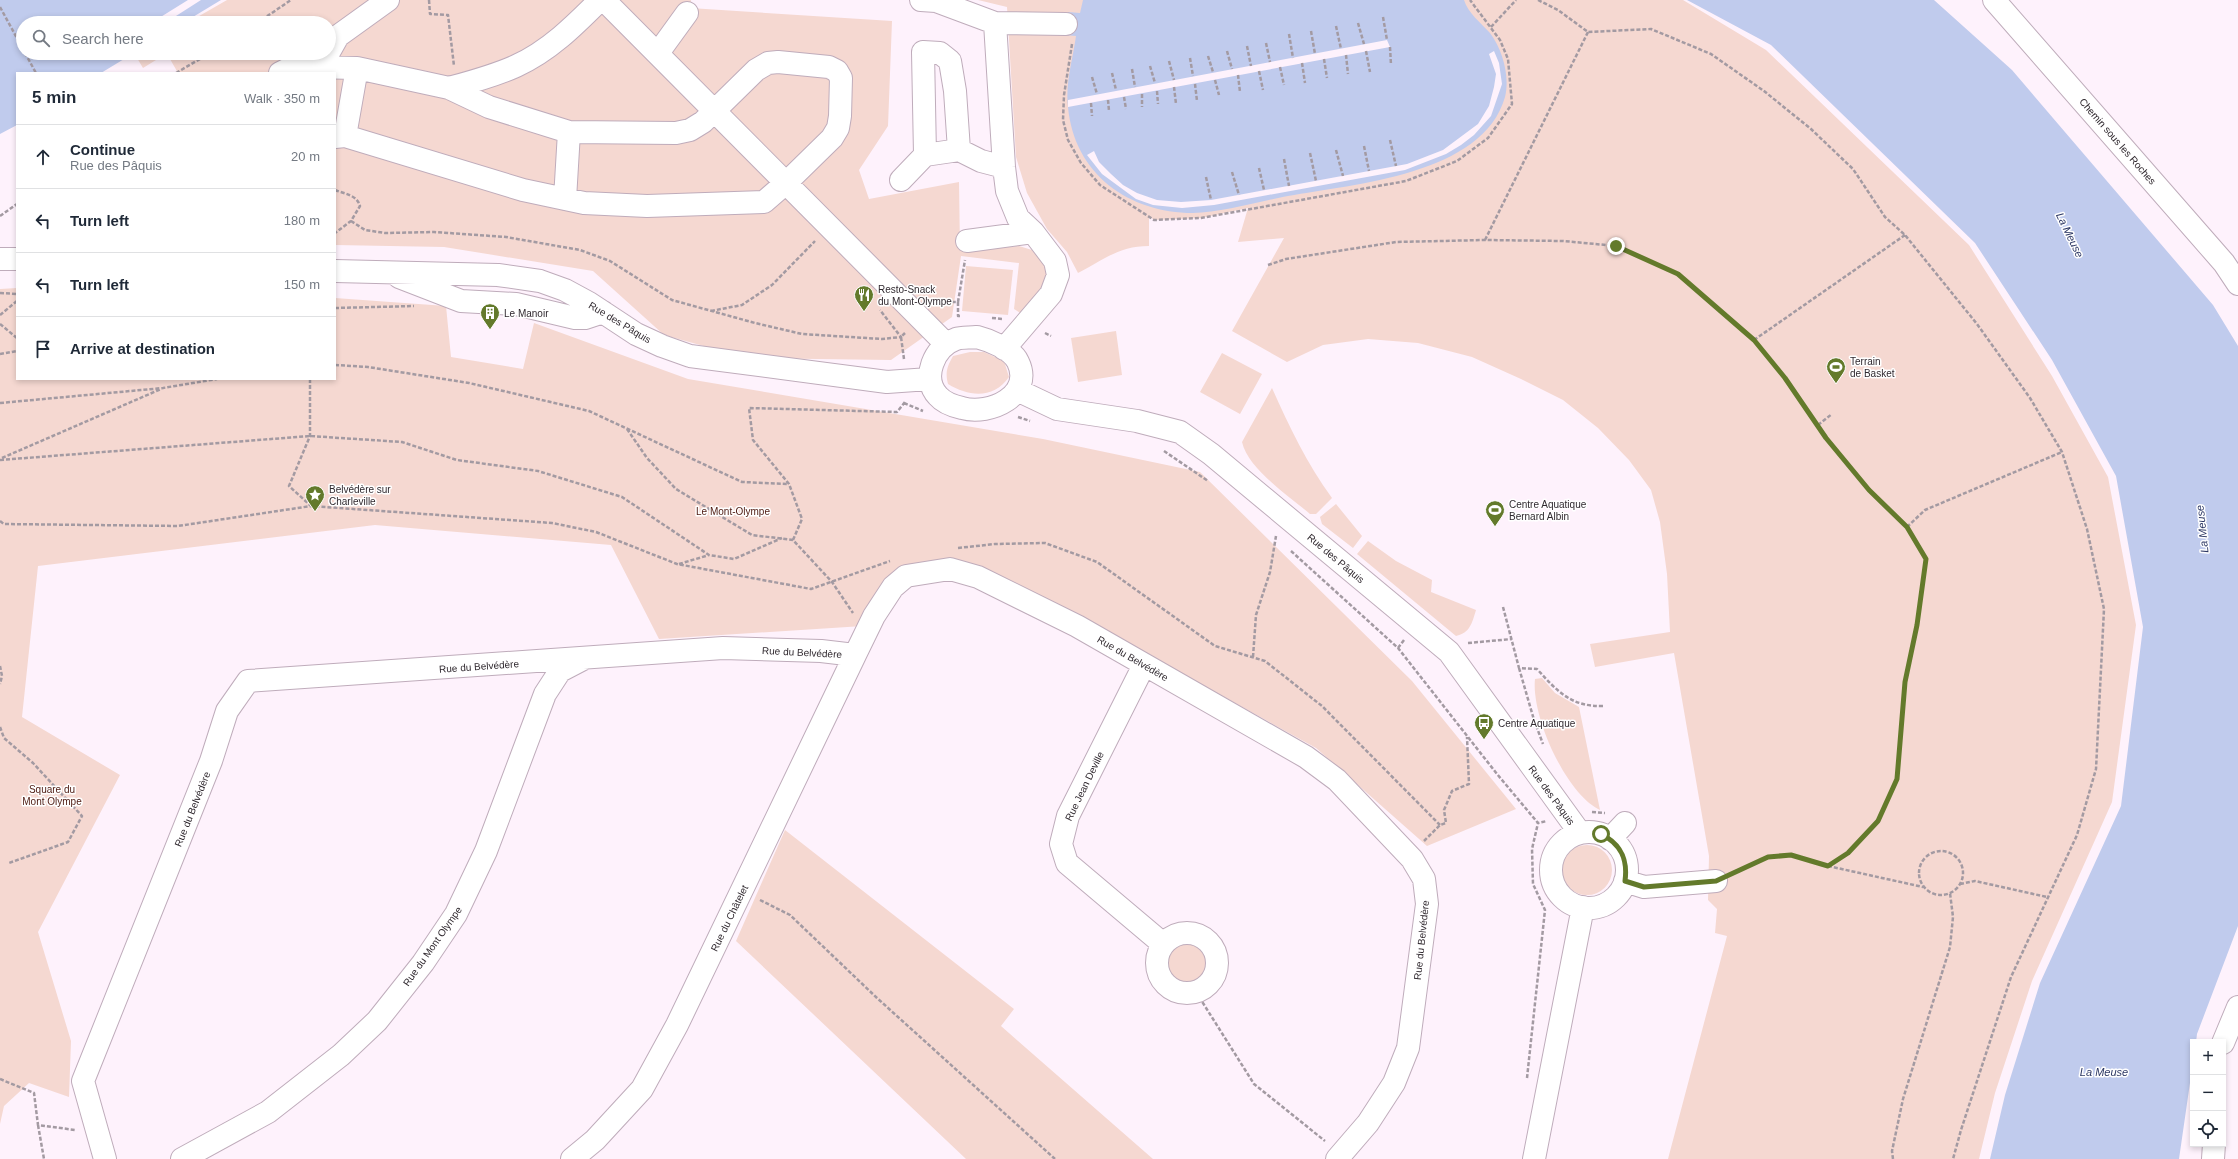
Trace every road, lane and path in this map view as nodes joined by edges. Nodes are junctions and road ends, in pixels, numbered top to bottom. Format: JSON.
{"nodes":[{"id":1,"x":290,"y":0,"type":"edge"},
{"id":2,"x":388,"y":0,"type":"edge"},
{"id":3,"x":429,"y":0,"type":"edge"},
{"id":4,"x":600,"y":0,"type":"edge"},
{"id":5,"x":604,"y":0,"type":"edge"},
{"id":6,"x":921,"y":0,"type":"edge"},
{"id":7,"x":1470,"y":0,"type":"edge"},
{"id":8,"x":1516,"y":0,"type":"edge"},
{"id":9,"x":1538,"y":0,"type":"edge"},
{"id":10,"x":1994,"y":0,"type":"edge"},
{"id":11,"x":0,"y":7,"type":"edge"},
{"id":12,"x":687,"y":13,"type":"dead end"},
{"id":13,"x":267,"y":16,"type":"edge"},
{"id":14,"x":1383,"y":17,"type":"dead end"},
{"id":15,"x":995,"y":23,"type":"junction"},
{"id":16,"x":1358,"y":23,"type":"dead end"},
{"id":17,"x":1061,"y":24,"type":"joint"},
{"id":18,"x":1336,"y":26,"type":"dead end"},
{"id":19,"x":1491,"y":27,"type":"junction"},
{"id":20,"x":1311,"y":31,"type":"dead end"},
{"id":21,"x":1588,"y":32,"type":"junction"},
{"id":22,"x":1289,"y":34,"type":"dead end"},
{"id":23,"x":16,"y":36,"type":"edge"},
{"id":24,"x":336,"y":40,"type":"edge"},
{"id":25,"x":1387,"y":40,"type":"dead end"},
{"id":26,"x":1266,"y":43,"type":"dead end"},
{"id":27,"x":1364,"y":44,"type":"dead end"},
{"id":28,"x":1247,"y":46,"type":"dead end"},
{"id":29,"x":1390,"y":47,"type":"dead end"},
{"id":30,"x":1341,"y":49,"type":"dead end"},
{"id":31,"x":1227,"y":51,"type":"dead end"},
{"id":32,"x":1366,"y":51,"type":"dead end"},
{"id":33,"x":658,"y":53,"type":"junction"},
{"id":34,"x":1315,"y":54,"type":"dead end"},
{"id":35,"x":1346,"y":55,"type":"dead end"},
{"id":36,"x":1208,"y":56,"type":"dead end"},
{"id":37,"x":1190,"y":58,"type":"dead end"},
{"id":38,"x":1293,"y":58,"type":"dead end"},
{"id":39,"x":1324,"y":59,"type":"dead end"},
{"id":40,"x":29,"y":60,"type":"edge"},
{"id":41,"x":198,"y":60,"type":"edge"},
{"id":42,"x":318,"y":60,"type":"edge"},
{"id":43,"x":336,"y":60,"type":"edge"},
{"id":44,"x":1168,"y":61,"type":"dead end"},
{"id":45,"x":1270,"y":62,"type":"dead end"},
{"id":46,"x":1302,"y":63,"type":"dead end"},
{"id":47,"x":1391,"y":65,"type":"dead end"},
{"id":48,"x":1150,"y":66,"type":"dead end"},
{"id":49,"x":1251,"y":66,"type":"dead end"},
{"id":50,"x":357,"y":68,"type":"junction"},
{"id":51,"x":1280,"y":68,"type":"dead end"},
{"id":52,"x":1132,"y":69,"type":"dead end"},
{"id":53,"x":1232,"y":69,"type":"dead end"},
{"id":54,"x":1259,"y":71,"type":"dead end"},
{"id":55,"x":35,"y":72,"type":"edge"},
{"id":56,"x":178,"y":72,"type":"edge"},
{"id":57,"x":283,"y":72,"type":"edge"},
{"id":58,"x":1214,"y":72,"type":"dead end"},
{"id":59,"x":1370,"y":72,"type":"dead end"},
{"id":60,"x":1112,"y":73,"type":"dead end"},
{"id":61,"x":1348,"y":74,"type":"dead end"},
{"id":62,"x":1193,"y":76,"type":"dead end"},
{"id":63,"x":1238,"y":76,"type":"dead end"},
{"id":64,"x":1092,"y":77,"type":"dead end"},
{"id":65,"x":1327,"y":78,"type":"dead end"},
{"id":66,"x":1174,"y":80,"type":"dead end"},
{"id":67,"x":1215,"y":80,"type":"dead end"},
{"id":68,"x":1154,"y":83,"type":"dead end"},
{"id":69,"x":1305,"y":83,"type":"dead end"},
{"id":70,"x":1195,"y":84,"type":"dead end"},
{"id":71,"x":1284,"y":84,"type":"dead end"},
{"id":72,"x":453,"y":87,"type":"junction"},
{"id":73,"x":1135,"y":87,"type":"dead end"},
{"id":74,"x":1174,"y":87,"type":"dead end"},
{"id":75,"x":1116,"y":90,"type":"dead end"},
{"id":76,"x":1263,"y":90,"type":"dead end"},
{"id":77,"x":1157,"y":91,"type":"dead end"},
{"id":78,"x":1240,"y":92,"type":"dead end"},
{"id":79,"x":1097,"y":94,"type":"dead end"},
{"id":80,"x":1142,"y":94,"type":"dead end"},
{"id":81,"x":1219,"y":95,"type":"dead end"},
{"id":82,"x":1124,"y":97,"type":"dead end"},
{"id":83,"x":1108,"y":100,"type":"dead end"},
{"id":84,"x":1197,"y":101,"type":"dead end"},
{"id":85,"x":1091,"y":103,"type":"dead end"},
{"id":86,"x":1158,"y":104,"type":"dead end"},
{"id":87,"x":1176,"y":104,"type":"dead end"},
{"id":88,"x":1142,"y":107,"type":"dead end"},
{"id":89,"x":1126,"y":109,"type":"dead end"},
{"id":90,"x":716,"y":110,"type":"junction"},
{"id":91,"x":1109,"y":111,"type":"dead end"},
{"id":92,"x":1092,"y":116,"type":"dead end"},
{"id":93,"x":569,"y":132,"type":"junction"},
{"id":94,"x":340,"y":136,"type":"edge"},
{"id":95,"x":1390,"y":140,"type":"dead end"},
{"id":96,"x":1364,"y":146,"type":"dead end"},
{"id":97,"x":959,"y":150,"type":"junction"},
{"id":98,"x":1336,"y":150,"type":"dead end"},
{"id":99,"x":1310,"y":153,"type":"dead end"},
{"id":100,"x":925,"y":155,"type":"junction"},
{"id":101,"x":1284,"y":159,"type":"dead end"},
{"id":102,"x":1396,"y":166,"type":"dead end"},
{"id":103,"x":1004,"y":167,"type":"junction"},
{"id":104,"x":1259,"y":168,"type":"dead end"},
{"id":105,"x":1369,"y":171,"type":"dead end"},
{"id":106,"x":1232,"y":172,"type":"dead end"},
{"id":107,"x":1342,"y":176,"type":"dead end"},
{"id":108,"x":1206,"y":177,"type":"dead end"},
{"id":109,"x":901,"y":180,"type":"dead end"},
{"id":110,"x":1316,"y":181,"type":"dead end"},
{"id":111,"x":788,"y":182,"type":"junction"},
{"id":112,"x":1289,"y":186,"type":"dead end"},
{"id":113,"x":336,"y":190,"type":"edge"},
{"id":114,"x":1264,"y":190,"type":"dead end"},
{"id":115,"x":1239,"y":195,"type":"dead end"},
{"id":116,"x":565,"y":199,"type":"junction"},
{"id":117,"x":1211,"y":200,"type":"dead end"},
{"id":118,"x":16,"y":205,"type":"edge"},
{"id":119,"x":0,"y":216,"type":"edge"},
{"id":120,"x":351,"y":221,"type":"junction"},
{"id":121,"x":830,"y":226,"type":"junction"},
{"id":122,"x":1033,"y":232,"type":"junction"},
{"id":123,"x":336,"y":233,"type":"edge"},
{"id":124,"x":1905,"y":235,"type":"junction"},
{"id":125,"x":1485,"y":240,"type":"junction"},
{"id":126,"x":967,"y":241,"type":"joint"},
{"id":127,"x":0,"y":259,"type":"edge"},
{"id":128,"x":16,"y":259,"type":"edge"},
{"id":129,"x":1268,"y":265,"type":"dead end"},
{"id":130,"x":336,"y":271,"type":"edge"},
{"id":131,"x":385,"y":272,"type":"junction"},
{"id":132,"x":2238,"y":284,"type":"edge"},
{"id":133,"x":0,"y":293,"type":"edge"},
{"id":134,"x":16,"y":294,"type":"edge"},
{"id":135,"x":16,"y":302,"type":"edge"},
{"id":136,"x":416,"y":306,"type":"dead end"},
{"id":137,"x":933,"y":306,"type":"dead end"},
{"id":138,"x":336,"y":308,"type":"edge"},
{"id":139,"x":710,"y":311,"type":"junction"},
{"id":140,"x":603,"y":312,"type":"junction"},
{"id":141,"x":0,"y":315,"type":"edge"},
{"id":142,"x":0,"y":324,"type":"edge"},
{"id":143,"x":910,"y":328,"type":"dead end"},
{"id":144,"x":16,"y":337,"type":"edge"},
{"id":145,"x":901,"y":337,"type":"junction"},
{"id":146,"x":1754,"y":340,"type":"junction"},
{"id":147,"x":946,"y":344,"type":"junction"},
{"id":148,"x":1004,"y":349,"type":"junction"},
{"id":149,"x":16,"y":351,"type":"edge"},
{"id":150,"x":0,"y":354,"type":"edge"},
{"id":151,"x":336,"y":365,"type":"edge"},
{"id":152,"x":211,"y":380,"type":"edge"},
{"id":153,"x":310,"y":380,"type":"edge"},
{"id":154,"x":929,"y":380,"type":"junction"},
{"id":155,"x":907,"y":381,"type":"junction"},
{"id":156,"x":163,"y":388,"type":"junction"},
{"id":157,"x":1017,"y":390,"type":"junction"},
{"id":158,"x":0,"y":403,"type":"edge"},
{"id":159,"x":905,"y":403,"type":"dead end"},
{"id":160,"x":1832,"y":414,"type":"dead end"},
{"id":161,"x":1818,"y":425,"type":"junction"},
{"id":162,"x":627,"y":428,"type":"junction"},
{"id":163,"x":310,"y":436,"type":"junction"},
{"id":164,"x":1160,"y":448,"type":"dead end"},
{"id":165,"x":2062,"y":452,"type":"junction"},
{"id":166,"x":1211,"y":483,"type":"dead end"},
{"id":167,"x":788,"y":484,"type":"junction"},
{"id":168,"x":312,"y":506,"type":"junction"},
{"id":169,"x":0,"y":521,"type":"edge"},
{"id":170,"x":1907,"y":527,"type":"junction"},
{"id":171,"x":1271,"y":531,"type":"dead end"},
{"id":172,"x":1276,"y":536,"type":"junction"},
{"id":173,"x":782,"y":538,"type":"junction"},
{"id":174,"x":793,"y":540,"type":"junction"},
{"id":175,"x":1281,"y":541,"type":"dead end"},
{"id":176,"x":1287,"y":546,"type":"dead end"},
{"id":177,"x":951,"y":549,"type":"dead end"},
{"id":178,"x":709,"y":555,"type":"junction"},
{"id":179,"x":892,"y":560,"type":"dead end"},
{"id":180,"x":677,"y":564,"type":"junction"},
{"id":181,"x":832,"y":582,"type":"junction"},
{"id":182,"x":1503,"y":606,"type":"dead end"},
{"id":183,"x":866,"y":632,"type":"junction"},
{"id":184,"x":1512,"y":639,"type":"junction"},
{"id":185,"x":1467,"y":643,"type":"dead end"},
{"id":186,"x":855,"y":655,"type":"junction"},
{"id":187,"x":585,"y":657,"type":"junction"},
{"id":188,"x":1253,"y":657,"type":"junction"},
{"id":189,"x":1144,"y":665,"type":"junction"},
{"id":190,"x":0,"y":666,"type":"edge"},
{"id":191,"x":1520,"y":668,"type":"junction"},
{"id":192,"x":0,"y":684,"type":"edge"},
{"id":193,"x":1604,"y":706,"type":"dead end"},
{"id":194,"x":0,"y":727,"type":"edge"},
{"id":195,"x":1467,"y":737,"type":"junction"},
{"id":196,"x":1545,"y":748,"type":"dead end"},
{"id":197,"x":1590,"y":810,"type":"dead end"},
{"id":198,"x":1617,"y":818,"type":"joint"},
{"id":199,"x":1553,"y":819,"type":"dead end"},
{"id":200,"x":1538,"y":823,"type":"junction"},
{"id":201,"x":1580,"y":833,"type":"junction"},
{"id":202,"x":1610,"y":839,"type":"junction"},
{"id":203,"x":10,"y":863,"type":"dead end"},
{"id":204,"x":1828,"y":866,"type":"junction"},
{"id":205,"x":1625,"y":881,"type":"junction"},
{"id":206,"x":1716,"y":881,"type":"joint"},
{"id":207,"x":1960,"y":884,"type":"junction"},
{"id":208,"x":1924,"y":887,"type":"junction"},
{"id":209,"x":742,"y":891,"type":"junction"},
{"id":210,"x":1950,"y":893,"type":"junction"},
{"id":211,"x":2048,"y":897,"type":"junction"},
{"id":212,"x":1583,"y":908,"type":"junction"},
{"id":213,"x":1163,"y":944,"type":"junction"},
{"id":214,"x":1196,"y":992,"type":"junction"},
{"id":215,"x":2238,"y":1007,"type":"edge"},
{"id":216,"x":2225,"y":1039,"type":"edge"},
{"id":217,"x":0,"y":1079,"type":"edge"},
{"id":218,"x":1526,"y":1086,"type":"dead end"},
{"id":219,"x":38,"y":1125,"type":"junction"},
{"id":220,"x":72,"y":1129,"type":"dead end"},
{"id":221,"x":2214,"y":1147,"type":"edge"},
{"id":222,"x":1339,"y":1156,"type":"edge"},
{"id":223,"x":44,"y":1159,"type":"edge"},
{"id":224,"x":105,"y":1159,"type":"edge"},
{"id":225,"x":182,"y":1159,"type":"edge"},
{"id":226,"x":572,"y":1159,"type":"edge"},
{"id":227,"x":1055,"y":1159,"type":"edge"},
{"id":228,"x":1534,"y":1159,"type":"edge"},
{"id":229,"x":1893,"y":1159,"type":"edge"},
{"id":230,"x":1953,"y":1159,"type":"edge"},
{"id":231,"x":2213,"y":1159,"type":"edge"}],
"edges":[{"from":1,"to":13,"type":"path"},
{"from":2,"to":24,"type":"street"},
{"from":3,"to":72,"type":"path"},
{"from":4,"to":72,"type":"street"},
{"from":5,"to":33,"type":"street"},
{"from":6,"to":15,"type":"street"},
{"from":7,"to":19,"type":"path"},
{"from":8,"to":19,"type":"path"},
{"from":9,"to":21,"type":"path"},
{"from":10,"to":132,"type":"street","name":"Chemin sous les Roches"},
{"from":11,"to":23,"type":"path"},
{"from":12,"to":33,"type":"street"},
{"from":14,"to":25,"type":"path"},
{"from":15,"to":17,"type":"street"},
{"from":15,"to":103,"type":"street"},
{"from":16,"to":27,"type":"path"},
{"from":17,"to":19,"type":"path"},
{"from":18,"to":30,"type":"path"},
{"from":20,"to":34,"type":"path"},
{"from":21,"to":124,"type":"path"},
{"from":21,"to":125,"type":"path"},
{"from":22,"to":38,"type":"path"},
{"from":26,"to":45,"type":"path"},
{"from":28,"to":49,"type":"path"},
{"from":29,"to":47,"type":"path"},
{"from":31,"to":53,"type":"path"},
{"from":32,"to":59,"type":"path"},
{"from":33,"to":90,"type":"street"},
{"from":35,"to":61,"type":"path"},
{"from":36,"to":58,"type":"path"},
{"from":37,"to":62,"type":"path"},
{"from":39,"to":65,"type":"path"},
{"from":40,"to":55,"type":"path"},
{"from":41,"to":56,"type":"path"},
{"from":42,"to":57,"type":"street"},
{"from":43,"to":50,"type":"street"},
{"from":44,"to":66,"type":"path"},
{"from":46,"to":69,"type":"path"},
{"from":48,"to":68,"type":"path"},
{"from":50,"to":72,"type":"street"},
{"from":50,"to":94,"type":"street"},
{"from":51,"to":71,"type":"path"},
{"from":52,"to":73,"type":"path"},
{"from":54,"to":76,"type":"path"},
{"from":60,"to":75,"type":"path"},
{"from":63,"to":78,"type":"path"},
{"from":64,"to":79,"type":"path"},
{"from":67,"to":81,"type":"path"},
{"from":70,"to":84,"type":"path"},
{"from":72,"to":93,"type":"street"},
{"from":74,"to":87,"type":"path"},
{"from":77,"to":86,"type":"path"},
{"from":80,"to":88,"type":"path"},
{"from":82,"to":89,"type":"path"},
{"from":83,"to":91,"type":"path"},
{"from":85,"to":92,"type":"path"},
{"from":90,"to":93,"type":"street"},
{"from":90,"to":111,"type":"street"},
{"from":90,"to":111,"type":"street"},
{"from":93,"to":116,"type":"street"},
{"from":94,"to":116,"type":"street"},
{"from":95,"to":102,"type":"path"},
{"from":96,"to":105,"type":"path"},
{"from":97,"to":100,"type":"street"},
{"from":97,"to":100,"type":"street"},
{"from":97,"to":103,"type":"street"},
{"from":98,"to":107,"type":"path"},
{"from":99,"to":110,"type":"path"},
{"from":100,"to":109,"type":"street"},
{"from":101,"to":112,"type":"path"},
{"from":103,"to":122,"type":"street"},
{"from":104,"to":114,"type":"path"},
{"from":106,"to":115,"type":"path"},
{"from":108,"to":117,"type":"path"},
{"from":111,"to":116,"type":"street"},
{"from":111,"to":121,"type":"street"},
{"from":113,"to":120,"type":"path"},
{"from":118,"to":119,"type":"path"},
{"from":120,"to":123,"type":"path"},
{"from":120,"to":139,"type":"path"},
{"from":121,"to":139,"type":"path"},
{"from":121,"to":147,"type":"street"},
{"from":122,"to":126,"type":"street"},
{"from":122,"to":148,"type":"street"},
{"from":124,"to":146,"type":"path"},
{"from":124,"to":165,"type":"path"},
{"from":125,"to":129,"type":"path"},
{"from":125,"to":146,"type":"path"},
{"from":126,"to":137,"type":"path"},
{"from":127,"to":128,"type":"street"},
{"from":130,"to":131,"type":"street","name":"Rue des Pâquis"},
{"from":131,"to":140,"type":"street"},
{"from":131,"to":140,"type":"street","name":"Rue des Pâquis"},
{"from":133,"to":134,"type":"path"},
{"from":135,"to":141,"type":"path"},
{"from":136,"to":138,"type":"path"},
{"from":139,"to":145,"type":"path"},
{"from":140,"to":155,"type":"street","name":"Rue des Pâquis"},
{"from":142,"to":144,"type":"path"},
{"from":143,"to":145,"type":"path"},
{"from":145,"to":155,"type":"path"},
{"from":146,"to":161,"type":"path"},
{"from":147,"to":148,"type":"street"},
{"from":147,"to":154,"type":"street"},
{"from":148,"to":157,"type":"street"},
{"from":149,"to":150,"type":"path"},
{"from":151,"to":162,"type":"path"},
{"from":152,"to":156,"type":"path"},
{"from":153,"to":163,"type":"path"},
{"from":154,"to":155,"type":"street","name":"Rue des Pâquis"},
{"from":154,"to":157,"type":"street"},
{"from":156,"to":158,"type":"path"},
{"from":156,"to":163,"type":"path"},
{"from":157,"to":201,"type":"street","name":"Rue des Pâquis"},
{"from":159,"to":167,"type":"path"},
{"from":160,"to":161,"type":"path"},
{"from":161,"to":170,"type":"path"},
{"from":162,"to":167,"type":"path"},
{"from":162,"to":173,"type":"path"},
{"from":163,"to":168,"type":"path"},
{"from":163,"to":178,"type":"path"},
{"from":164,"to":166,"type":"path"},
{"from":165,"to":170,"type":"path"},
{"from":165,"to":211,"type":"path"},
{"from":167,"to":174,"type":"path"},
{"from":168,"to":169,"type":"path"},
{"from":168,"to":180,"type":"path"},
{"from":170,"to":204,"type":"path"},
{"from":171,"to":172,"type":"path"},
{"from":172,"to":175,"type":"path"},
{"from":172,"to":188,"type":"path"},
{"from":173,"to":174,"type":"path"},
{"from":173,"to":178,"type":"path"},
{"from":174,"to":181,"type":"path"},
{"from":176,"to":195,"type":"path"},
{"from":177,"to":188,"type":"path"},
{"from":178,"to":180,"type":"path"},
{"from":179,"to":181,"type":"path"},
{"from":180,"to":181,"type":"path"},
{"from":181,"to":183,"type":"path"},
{"from":182,"to":184,"type":"path"},
{"from":183,"to":186,"type":"street","name":"Rue du Belvédère"},
{"from":183,"to":189,"type":"street","name":"Rue du Belvédère"},
{"from":184,"to":185,"type":"path"},
{"from":184,"to":191,"type":"path"},
{"from":186,"to":187,"type":"street","name":"Rue du Belvédère"},
{"from":186,"to":209,"type":"street","name":"Rue du Châtelet"},
{"from":187,"to":224,"type":"street","name":"Rue du Belvédère"},
{"from":187,"to":225,"type":"street","name":"Rue du Mont Olympe"},
{"from":188,"to":195,"type":"path"},
{"from":189,"to":213,"type":"street","name":"Rue Jean Deville"},
{"from":189,"to":222,"type":"street","name":"Rue du Belvédère"},
{"from":190,"to":192,"type":"path"},
{"from":191,"to":193,"type":"path"},
{"from":191,"to":196,"type":"path"},
{"from":194,"to":203,"type":"path"},
{"from":195,"to":200,"type":"path"},
{"from":197,"to":198,"type":"path"},
{"from":198,"to":202,"type":"street"},
{"from":199,"to":200,"type":"path"},
{"from":200,"to":218,"type":"path"},
{"from":201,"to":202,"type":"street","name":"Rue des Pâquis"},
{"from":201,"to":212,"type":"street","name":"Rue des Pâquis"},
{"from":202,"to":205,"type":"street"},
{"from":204,"to":206,"type":"path"},
{"from":204,"to":208,"type":"path"},
{"from":205,"to":206,"type":"street"},
{"from":205,"to":212,"type":"street"},
{"from":207,"to":208,"type":"path"},
{"from":207,"to":210,"type":"path"},
{"from":207,"to":211,"type":"path"},
{"from":208,"to":210,"type":"path"},
{"from":209,"to":226,"type":"street","name":"Rue du Châtelet"},
{"from":209,"to":227,"type":"path"},
{"from":210,"to":229,"type":"path"},
{"from":211,"to":230,"type":"path"},
{"from":212,"to":228,"type":"street"},
{"from":213,"to":214,"type":"street"},
{"from":213,"to":214,"type":"street"},
{"from":214,"to":222,"type":"path"},
{"from":215,"to":216,"type":"street"},
{"from":217,"to":219,"type":"path"},
{"from":219,"to":220,"type":"path"},
{"from":219,"to":223,"type":"path"},
{"from":221,"to":231,"type":"street"}]}
